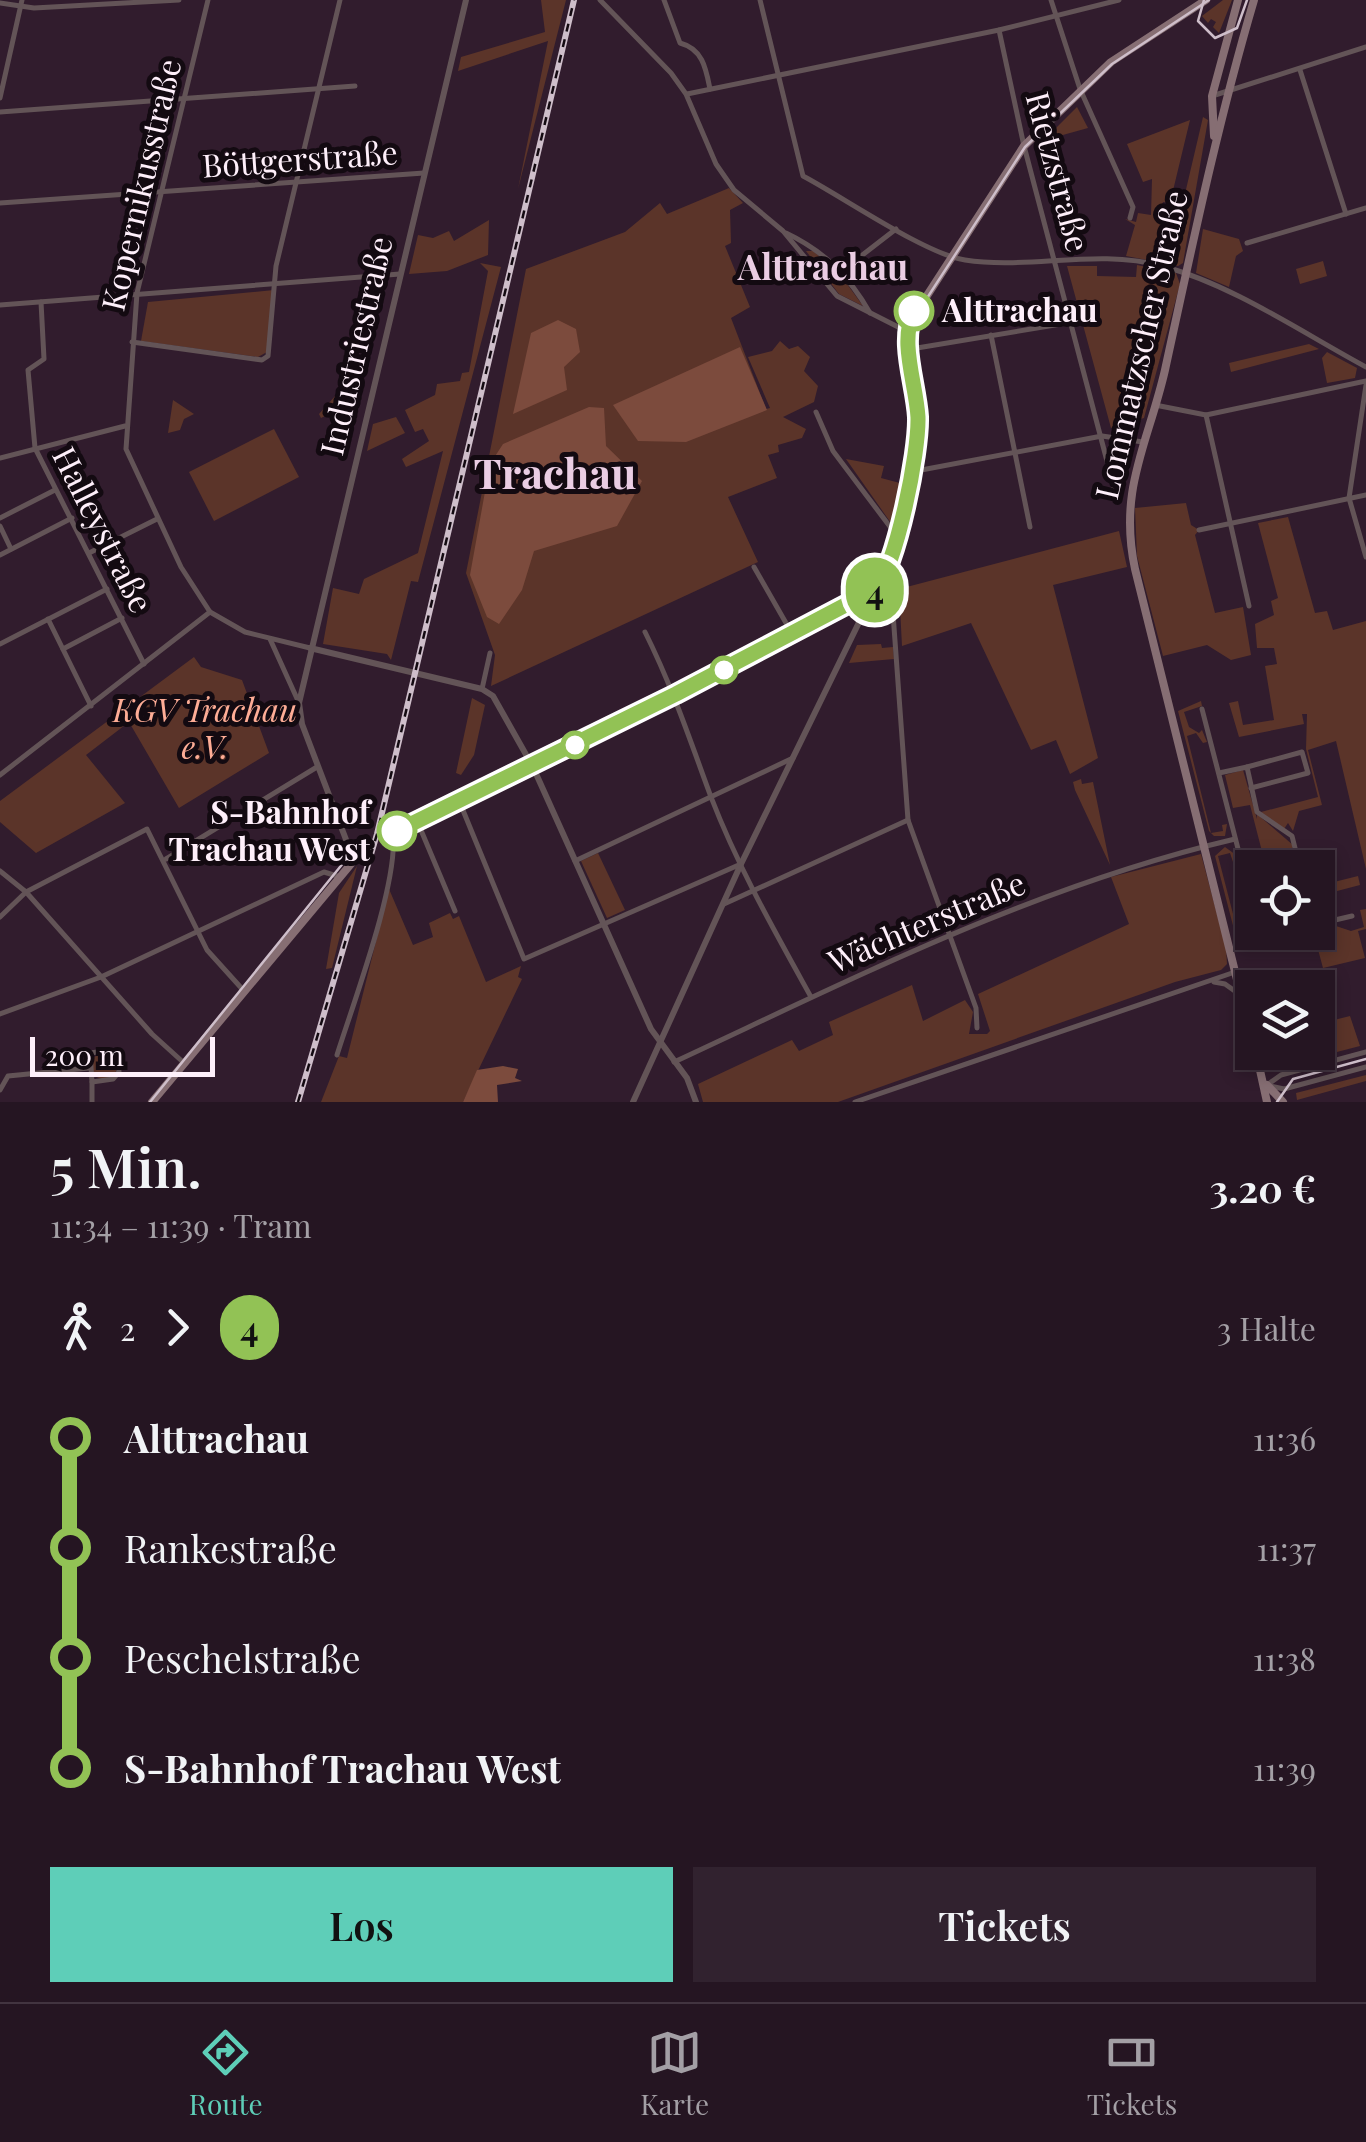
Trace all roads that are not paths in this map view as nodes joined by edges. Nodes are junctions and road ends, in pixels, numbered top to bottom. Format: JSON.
{"nodes":[{"id":1,"x":180,"y":0,"type":"edge"},
{"id":2,"x":208,"y":0,"type":"edge"},
{"id":3,"x":340,"y":0,"type":"edge"},
{"id":4,"x":466,"y":0,"type":"edge"},
{"id":5,"x":600,"y":0,"type":"edge"},
{"id":6,"x":664,"y":0,"type":"edge"},
{"id":7,"x":760,"y":0,"type":"edge"},
{"id":8,"x":1050,"y":0,"type":"edge"},
{"id":9,"x":1119,"y":0,"type":"edge"},
{"id":10,"x":1206,"y":0,"type":"edge"},
{"id":11,"x":1238,"y":0,"type":"edge"},
{"id":12,"x":1254,"y":0,"type":"edge"},
{"id":13,"x":0,"y":3,"type":"edge"},
{"id":14,"x":21,"y":4,"type":"edge"},
{"id":15,"x":1054,"y":16,"type":"junction"},
{"id":16,"x":1000,"y":30,"type":"junction"},
{"id":17,"x":1366,"y":46,"type":"edge"},
{"id":18,"x":1300,"y":68,"type":"junction"},
{"id":19,"x":780,"y":74,"type":"junction"},
{"id":20,"x":355,"y":86,"type":"dead end"},
{"id":21,"x":318,"y":89,"type":"junction"},
{"id":22,"x":710,"y":89,"type":"junction"},
{"id":23,"x":1081,"y":90,"type":"junction"},
{"id":24,"x":1227,"y":92,"type":"junction"},
{"id":25,"x":686,"y":94,"type":"junction"},
{"id":26,"x":1212,"y":96,"type":"junction"},
{"id":27,"x":0,"y":98,"type":"edge"},
{"id":28,"x":183,"y":100,"type":"junction"},
{"id":29,"x":0,"y":112,"type":"edge"},
{"id":30,"x":1214,"y":145,"type":"junction"},
{"id":31,"x":1024,"y":146,"type":"junction"},
{"id":32,"x":424,"y":174,"type":"junction"},
{"id":33,"x":296,"y":183,"type":"junction"},
{"id":34,"x":161,"y":192,"type":"junction"},
{"id":35,"x":0,"y":204,"type":"edge"},
{"id":36,"x":1366,"y":208,"type":"edge"},
{"id":37,"x":1346,"y":214,"type":"junction"},
{"id":38,"x":1130,"y":218,"type":"dead end"},
{"id":39,"x":896,"y":229,"type":"junction"},
{"id":40,"x":783,"y":231,"type":"junction"},
{"id":41,"x":1247,"y":243,"type":"dead end"},
{"id":42,"x":952,"y":256,"type":"junction"},
{"id":43,"x":1057,"y":259,"type":"junction"},
{"id":44,"x":842,"y":270,"type":"junction"},
{"id":45,"x":400,"y":274,"type":"junction"},
{"id":46,"x":1186,"y":274,"type":"junction"},
{"id":47,"x":276,"y":282,"type":"junction"},
{"id":48,"x":136,"y":293,"type":"junction"},
{"id":49,"x":41,"y":302,"type":"junction"},
{"id":50,"x":0,"y":305,"type":"edge"},
{"id":51,"x":872,"y":316,"type":"junction"},
{"id":52,"x":1073,"y":322,"type":"junction"},
{"id":53,"x":910,"y":333,"type":"junction"},
{"id":54,"x":992,"y":336,"type":"junction"},
{"id":55,"x":132,"y":342,"type":"junction"},
{"id":56,"x":911,"y":349,"type":"junction"},
{"id":57,"x":1366,"y":367,"type":"edge"},
{"id":58,"x":1366,"y":383,"type":"edge"},
{"id":59,"x":1156,"y":405,"type":"junction"},
{"id":60,"x":816,"y":412,"type":"dead end"},
{"id":61,"x":1206,"y":415,"type":"junction"},
{"id":62,"x":124,"y":426,"type":"junction"},
{"id":63,"x":1102,"y":436,"type":"junction"},
{"id":64,"x":1142,"y":442,"type":"junction"},
{"id":65,"x":36,"y":448,"type":"junction"},
{"id":66,"x":1013,"y":453,"type":"junction"},
{"id":67,"x":0,"y":458,"type":"edge"},
{"id":68,"x":912,"y":470,"type":"junction"},
{"id":69,"x":57,"y":489,"type":"junction"},
{"id":70,"x":1366,"y":495,"type":"edge"},
{"id":71,"x":1349,"y":498,"type":"junction"},
{"id":72,"x":1116,"y":499,"type":"dead end"},
{"id":73,"x":0,"y":518,"type":"edge"},
{"id":74,"x":72,"y":518,"type":"junction"},
{"id":75,"x":157,"y":519,"type":"junction"},
{"id":76,"x":1230,"y":524,"type":"junction"},
{"id":77,"x":0,"y":526,"type":"edge"},
{"id":78,"x":1030,"y":527,"type":"dead end"},
{"id":79,"x":1199,"y":530,"type":"dead end"},
{"id":80,"x":897,"y":536,"type":"junction"},
{"id":81,"x":11,"y":549,"type":"junction"},
{"id":82,"x":89,"y":553,"type":"junction"},
{"id":83,"x":0,"y":555,"type":"edge"},
{"id":84,"x":1366,"y":557,"type":"edge"},
{"id":85,"x":754,"y":566,"type":"dead end"},
{"id":86,"x":889,"y":570,"type":"junction"},
{"id":87,"x":107,"y":588,"type":"junction"},
{"id":88,"x":866,"y":598,"type":"junction"},
{"id":89,"x":1249,"y":606,"type":"dead end"},
{"id":90,"x":210,"y":612,"type":"junction"},
{"id":91,"x":122,"y":618,"type":"junction"},
{"id":92,"x":48,"y":619,"type":"junction"},
{"id":93,"x":645,"y":632,"type":"dead end"},
{"id":94,"x":794,"y":637,"type":"junction"},
{"id":95,"x":270,"y":639,"type":"junction"},
{"id":96,"x":0,"y":644,"type":"edge"},
{"id":97,"x":310,"y":648,"type":"junction"},
{"id":98,"x":64,"y":649,"type":"junction"},
{"id":99,"x":490,"y":653,"type":"dead end"},
{"id":100,"x":144,"y":664,"type":"junction"},
{"id":101,"x":482,"y":689,"type":"junction"},
{"id":102,"x":677,"y":695,"type":"junction"},
{"id":103,"x":299,"y":703,"type":"junction"},
{"id":104,"x":90,"y":706,"type":"junction"},
{"id":105,"x":1202,"y":709,"type":"dead end"},
{"id":106,"x":794,"y":757,"type":"junction"},
{"id":107,"x":317,"y":767,"type":"junction"},
{"id":108,"x":534,"y":767,"type":"junction"},
{"id":109,"x":1246,"y":767,"type":"junction"},
{"id":110,"x":1220,"y":773,"type":"junction"},
{"id":111,"x":0,"y":775,"type":"edge"},
{"id":112,"x":1252,"y":788,"type":"junction"},
{"id":113,"x":712,"y":798,"type":"junction"},
{"id":114,"x":460,"y":803,"type":"junction"},
{"id":115,"x":908,"y":820,"type":"junction"},
{"id":116,"x":418,"y":823,"type":"junction"},
{"id":117,"x":391,"y":837,"type":"joint"},
{"id":118,"x":1236,"y":840,"type":"junction"},
{"id":119,"x":1206,"y":846,"type":"junction"},
{"id":120,"x":1295,"y":848,"type":"edge"},
{"id":121,"x":1239,"y":850,"type":"edge"},
{"id":122,"x":363,"y":851,"type":"joint"},
{"id":123,"x":166,"y":858,"type":"junction"},
{"id":124,"x":574,"y":861,"type":"junction"},
{"id":125,"x":741,"y":864,"type":"junction"},
{"id":126,"x":0,"y":871,"type":"edge"},
{"id":127,"x":337,"y":876,"type":"junction"},
{"id":128,"x":753,"y":891,"type":"junction"},
{"id":129,"x":26,"y":892,"type":"junction"},
{"id":130,"x":724,"y":904,"type":"junction"},
{"id":131,"x":456,"y":912,"type":"dead end"},
{"id":132,"x":1352,"y":916,"type":"dead end"},
{"id":133,"x":0,"y":918,"type":"edge"},
{"id":134,"x":1335,"y":920,"type":"edge"},
{"id":135,"x":602,"y":925,"type":"junction"},
{"id":136,"x":197,"y":930,"type":"junction"},
{"id":137,"x":948,"y":932,"type":"junction"},
{"id":138,"x":1236,"y":970,"type":"edge"},
{"id":139,"x":1235,"y":972,"type":"edge"},
{"id":140,"x":101,"y":977,"type":"junction"},
{"id":141,"x":1211,"y":982,"type":"junction"},
{"id":142,"x":244,"y":990,"type":"junction"},
{"id":143,"x":1235,"y":991,"type":"edge"},
{"id":144,"x":811,"y":997,"type":"junction"},
{"id":145,"x":0,"y":1014,"type":"edge"},
{"id":146,"x":977,"y":1028,"type":"dead end"},
{"id":147,"x":658,"y":1042,"type":"junction"},
{"id":148,"x":1366,"y":1052,"type":"edge"},
{"id":149,"x":337,"y":1056,"type":"dead end"},
{"id":150,"x":674,"y":1062,"type":"junction"},
{"id":151,"x":184,"y":1063,"type":"junction"},
{"id":152,"x":89,"y":1068,"type":"junction"},
{"id":153,"x":1366,"y":1068,"type":"edge"},
{"id":154,"x":1262,"y":1070,"type":"edge"},
{"id":155,"x":92,"y":1082,"type":"junction"},
{"id":156,"x":1267,"y":1085,"type":"junction"},
{"id":157,"x":1292,"y":1087,"type":"junction"},
{"id":158,"x":0,"y":1090,"type":"edge"},
{"id":159,"x":92,"y":1102,"type":"edge"},
{"id":160,"x":152,"y":1102,"type":"edge"},
{"id":161,"x":633,"y":1102,"type":"edge"},
{"id":162,"x":696,"y":1102,"type":"edge"},
{"id":163,"x":855,"y":1102,"type":"edge"},
{"id":164,"x":1267,"y":1102,"type":"edge"},
{"id":165,"x":1284,"y":1102,"type":"edge"}],
"edges":[{"from":1,"to":14,"type":"street"},
{"from":2,"to":28,"type":"street","name":"Kopernikusstraße"},
{"from":3,"to":21,"type":"street"},
{"from":4,"to":32,"type":"street","name":"Industriestraße"},
{"from":5,"to":25,"type":"street"},
{"from":6,"to":22,"type":"street"},
{"from":7,"to":19,"type":"street"},
{"from":8,"to":15,"type":"street"},
{"from":9,"to":15,"type":"street"},
{"from":10,"to":23,"type":"main road"},
{"from":11,"to":26,"type":"main road","name":"Lommatzscher Straße"},
{"from":12,"to":24,"type":"main road","name":"Lommatzscher Straße"},
{"from":13,"to":14,"type":"street"},
{"from":14,"to":27,"type":"street"},
{"from":15,"to":16,"type":"street"},
{"from":15,"to":23,"type":"street"},
{"from":16,"to":19,"type":"street"},
{"from":16,"to":31,"type":"street","name":"Rietzstraße"},
{"from":17,"to":18,"type":"street"},
{"from":18,"to":24,"type":"street"},
{"from":18,"to":37,"type":"street"},
{"from":19,"to":22,"type":"street"},
{"from":19,"to":39,"type":"street"},
{"from":20,"to":21,"type":"street"},
{"from":21,"to":28,"type":"street"},
{"from":21,"to":33,"type":"street"},
{"from":22,"to":25,"type":"street"},
{"from":23,"to":31,"type":"main road"},
{"from":23,"to":38,"type":"street"},
{"from":24,"to":26,"type":"street"},
{"from":24,"to":30,"type":"main road","name":"Lommatzscher Straße"},
{"from":25,"to":40,"type":"street"},
{"from":26,"to":30,"type":"main road","name":"Lommatzscher Straße"},
{"from":28,"to":29,"type":"street"},
{"from":28,"to":34,"type":"street","name":"Kopernikusstraße"},
{"from":30,"to":46,"type":"main road","name":"Lommatzscher Straße"},
{"from":31,"to":42,"type":"main road"},
{"from":31,"to":43,"type":"street","name":"Rietzstraße"},
{"from":32,"to":33,"type":"street","name":"Böttgerstraße"},
{"from":32,"to":45,"type":"street","name":"Industriestraße"},
{"from":33,"to":34,"type":"street","name":"Böttgerstraße"},
{"from":33,"to":47,"type":"street"},
{"from":34,"to":35,"type":"street","name":"Böttgerstraße"},
{"from":34,"to":48,"type":"street","name":"Kopernikusstraße"},
{"from":36,"to":37,"type":"street"},
{"from":37,"to":41,"type":"street"},
{"from":39,"to":42,"type":"street"},
{"from":39,"to":44,"type":"street"},
{"from":40,"to":44,"type":"street"},
{"from":40,"to":51,"type":"street"},
{"from":42,"to":43,"type":"street"},
{"from":42,"to":53,"type":"main road"},
{"from":43,"to":46,"type":"street"},
{"from":43,"to":52,"type":"street","name":"Rietzstraße"},
{"from":44,"to":51,"type":"street"},
{"from":45,"to":47,"type":"street"},
{"from":45,"to":97,"type":"street","name":"Industriestraße"},
{"from":46,"to":57,"type":"street"},
{"from":46,"to":59,"type":"main road","name":"Lommatzscher Straße"},
{"from":47,"to":48,"type":"street"},
{"from":47,"to":55,"type":"street"},
{"from":48,"to":49,"type":"street"},
{"from":48,"to":55,"type":"street","name":"Kopernikusstraße"},
{"from":49,"to":50,"type":"street"},
{"from":49,"to":65,"type":"street","name":"Halleystraße"},
{"from":51,"to":53,"type":"street"},
{"from":52,"to":54,"type":"street"},
{"from":52,"to":63,"type":"street","name":"Rietzstraße"},
{"from":53,"to":56,"type":"main road"},
{"from":54,"to":56,"type":"street"},
{"from":54,"to":66,"type":"street"},
{"from":55,"to":62,"type":"street","name":"Kopernikusstraße"},
{"from":56,"to":68,"type":"main road"},
{"from":58,"to":61,"type":"street"},
{"from":58,"to":71,"type":"street"},
{"from":59,"to":61,"type":"street"},
{"from":59,"to":64,"type":"main road","name":"Lommatzscher Straße"},
{"from":60,"to":80,"type":"street"},
{"from":61,"to":76,"type":"street"},
{"from":62,"to":65,"type":"street"},
{"from":62,"to":75,"type":"street","name":"Kopernikusstraße"},
{"from":63,"to":64,"type":"street"},
{"from":63,"to":66,"type":"street"},
{"from":63,"to":72,"type":"street","name":"Rietzstraße"},
{"from":64,"to":119,"type":"main road","name":"Lommatzscher Straße"},
{"from":65,"to":67,"type":"street"},
{"from":65,"to":69,"type":"street","name":"Halleystraße"},
{"from":66,"to":68,"type":"street"},
{"from":66,"to":78,"type":"street"},
{"from":68,"to":80,"type":"main road"},
{"from":69,"to":73,"type":"street"},
{"from":69,"to":74,"type":"street","name":"Halleystraße"},
{"from":70,"to":71,"type":"street"},
{"from":71,"to":76,"type":"street"},
{"from":71,"to":84,"type":"street"},
{"from":74,"to":81,"type":"street"},
{"from":74,"to":82,"type":"street","name":"Halleystraße"},
{"from":75,"to":82,"type":"street"},
{"from":75,"to":90,"type":"street","name":"Kopernikusstraße"},
{"from":76,"to":79,"type":"street"},
{"from":76,"to":89,"type":"street"},
{"from":77,"to":81,"type":"street"},
{"from":80,"to":86,"type":"main road"},
{"from":81,"to":83,"type":"street"},
{"from":82,"to":87,"type":"street","name":"Halleystraße"},
{"from":85,"to":94,"type":"street"},
{"from":86,"to":88,"type":"main road"},
{"from":86,"to":115,"type":"street"},
{"from":87,"to":91,"type":"street","name":"Halleystraße"},
{"from":87,"to":92,"type":"street"},
{"from":88,"to":94,"type":"main road"},
{"from":88,"to":106,"type":"street"},
{"from":90,"to":95,"type":"street"},
{"from":90,"to":100,"type":"street"},
{"from":91,"to":98,"type":"street"},
{"from":91,"to":100,"type":"street","name":"Halleystraße"},
{"from":92,"to":96,"type":"street"},
{"from":92,"to":98,"type":"street"},
{"from":93,"to":102,"type":"street"},
{"from":94,"to":102,"type":"main road"},
{"from":95,"to":97,"type":"street"},
{"from":95,"to":103,"type":"street","name":"Industriestraße"},
{"from":97,"to":101,"type":"street"},
{"from":97,"to":103,"type":"street","name":"Industriestraße"},
{"from":98,"to":104,"type":"street"},
{"from":99,"to":101,"type":"street"},
{"from":100,"to":104,"type":"street"},
{"from":101,"to":108,"type":"street"},
{"from":102,"to":108,"type":"main road"},
{"from":102,"to":113,"type":"street"},
{"from":103,"to":107,"type":"street","name":"Industriestraße"},
{"from":104,"to":111,"type":"street"},
{"from":105,"to":110,"type":"street"},
{"from":106,"to":113,"type":"street"},
{"from":106,"to":125,"type":"street"},
{"from":107,"to":122,"type":"street","name":"Industriestraße"},
{"from":107,"to":123,"type":"street"},
{"from":108,"to":114,"type":"main road"},
{"from":108,"to":124,"type":"street"},
{"from":109,"to":110,"type":"street"},
{"from":109,"to":112,"type":"street"},
{"from":109,"to":112,"type":"street"},
{"from":110,"to":118,"type":"street"},
{"from":112,"to":120,"type":"street"},
{"from":113,"to":124,"type":"street"},
{"from":113,"to":125,"type":"street"},
{"from":114,"to":116,"type":"main road"},
{"from":114,"to":135,"type":"street"},
{"from":115,"to":128,"type":"street"},
{"from":115,"to":137,"type":"street"},
{"from":116,"to":117,"type":"main road"},
{"from":116,"to":131,"type":"street"},
{"from":117,"to":149,"type":"street"},
{"from":118,"to":119,"type":"street"},
{"from":118,"to":121,"type":"street"},
{"from":119,"to":137,"type":"street","name":"Wächterstraße"},
{"from":119,"to":138,"type":"main road","name":"Lommatzscher Straße"},
{"from":122,"to":127,"type":"main road"},
{"from":123,"to":129,"type":"street"},
{"from":123,"to":136,"type":"street"},
{"from":124,"to":135,"type":"street"},
{"from":125,"to":128,"type":"street"},
{"from":125,"to":130,"type":"street"},
{"from":125,"to":135,"type":"street"},
{"from":126,"to":129,"type":"street"},
{"from":127,"to":136,"type":"street"},
{"from":127,"to":142,"type":"main road"},
{"from":128,"to":130,"type":"street"},
{"from":128,"to":144,"type":"street"},
{"from":129,"to":133,"type":"street"},
{"from":129,"to":140,"type":"street"},
{"from":130,"to":147,"type":"street"},
{"from":132,"to":134,"type":"street"},
{"from":135,"to":147,"type":"street"},
{"from":136,"to":140,"type":"street"},
{"from":136,"to":142,"type":"street"},
{"from":137,"to":144,"type":"street","name":"Wächterstraße"},
{"from":137,"to":146,"type":"street"},
{"from":139,"to":141,"type":"street"},
{"from":140,"to":145,"type":"street"},
{"from":140,"to":151,"type":"street"},
{"from":141,"to":143,"type":"street"},
{"from":141,"to":163,"type":"street"},
{"from":142,"to":151,"type":"main road"},
{"from":144,"to":150,"type":"street","name":"Wächterstraße"},
{"from":147,"to":150,"type":"street"},
{"from":147,"to":161,"type":"street"},
{"from":148,"to":156,"type":"street"},
{"from":150,"to":162,"type":"street"},
{"from":151,"to":160,"type":"main road"},
{"from":152,"to":155,"type":"street"},
{"from":152,"to":155,"type":"street"},
{"from":152,"to":158,"type":"street"},
{"from":153,"to":157,"type":"street"},
{"from":154,"to":156,"type":"main road"},
{"from":155,"to":159,"type":"street"},
{"from":156,"to":157,"type":"street"},
{"from":156,"to":164,"type":"main road"},
{"from":156,"to":165,"type":"main road"},
{"from":157,"to":165,"type":"street"}]}
